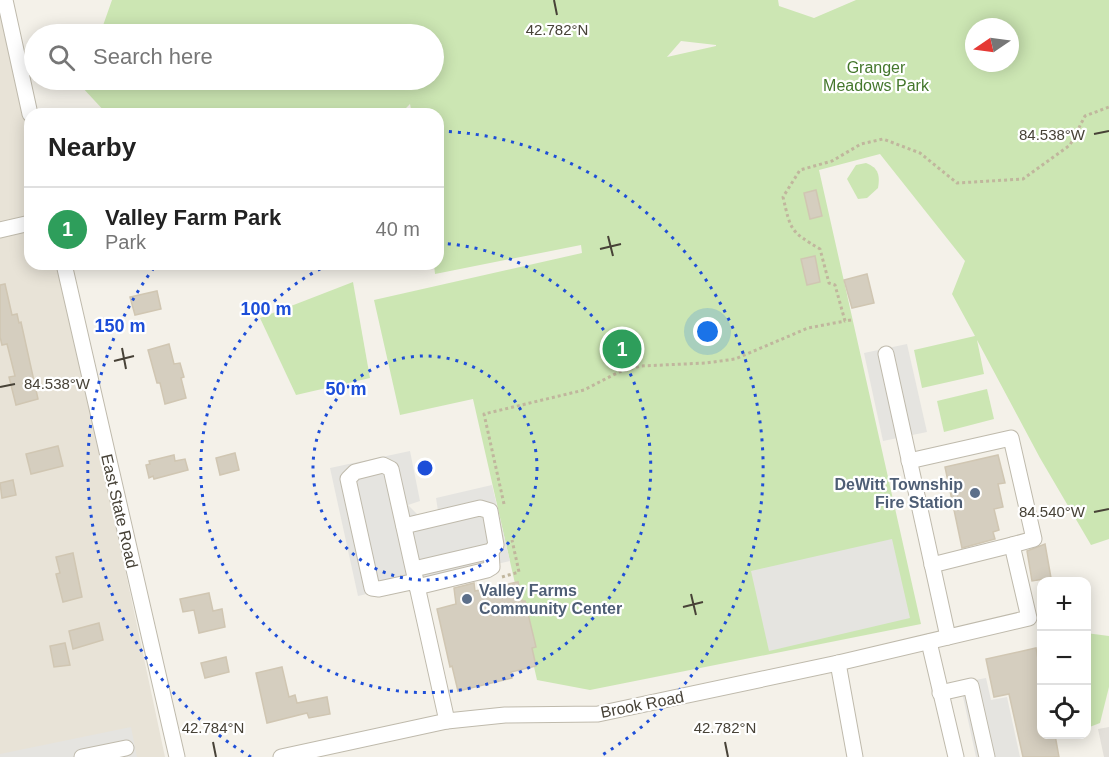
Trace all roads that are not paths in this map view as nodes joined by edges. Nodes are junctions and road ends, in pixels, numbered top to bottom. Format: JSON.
{"nodes":[{"id":1,"x":5,"y":0,"type":"edge"},
{"id":2,"x":24,"y":87,"type":"edge"},
{"id":3,"x":25,"y":90,"type":"edge"},
{"id":4,"x":29,"y":108,"type":"edge"},
{"id":5,"x":24,"y":224,"type":"edge"},
{"id":6,"x":0,"y":230,"type":"edge"},
{"id":7,"x":65,"y":270,"type":"edge"},
{"id":8,"x":886,"y":354,"type":"dead end"},
{"id":9,"x":909,"y":461,"type":"junction"},
{"id":10,"x":404,"y":526,"type":"junction"},
{"id":11,"x":1012,"y":545,"type":"junction"},
{"id":12,"x":932,"y":565,"type":"junction"},
{"id":13,"x":416,"y":579,"type":"junction"},
{"id":14,"x":948,"y":637,"type":"junction"},
{"id":15,"x":929,"y":642,"type":"junction"},
{"id":16,"x":838,"y":663,"type":"junction"},
{"id":17,"x":940,"y":693,"type":"junction"},
{"id":18,"x":447,"y":721,"type":"junction"},
{"id":19,"x":126,"y":748,"type":"dead end"},
{"id":20,"x":82,"y":757,"type":"edge"},
{"id":21,"x":177,"y":757,"type":"edge"},
{"id":22,"x":280,"y":757,"type":"edge"},
{"id":23,"x":855,"y":757,"type":"edge"},
{"id":24,"x":956,"y":757,"type":"edge"},
{"id":25,"x":987,"y":757,"type":"edge"}],
"edges":[{"from":1,"to":2,"type":"street"},
{"from":3,"to":4,"type":"street"},
{"from":5,"to":6,"type":"street"},
{"from":7,"to":21,"type":"street","name":"East State Road"},
{"from":8,"to":9,"type":"street"},
{"from":9,"to":11,"type":"street"},
{"from":9,"to":12,"type":"street"},
{"from":10,"to":13,"type":"street"},
{"from":10,"to":13,"type":"street"},
{"from":10,"to":13,"type":"street"},
{"from":11,"to":12,"type":"street"},
{"from":11,"to":14,"type":"street","name":"Brook Road"},
{"from":12,"to":14,"type":"street"},
{"from":13,"to":18,"type":"street"},
{"from":14,"to":15,"type":"street","name":"Brook Road"},
{"from":15,"to":16,"type":"street","name":"Brook Road"},
{"from":15,"to":17,"type":"street"},
{"from":16,"to":18,"type":"street","name":"Brook Road"},
{"from":16,"to":23,"type":"street"},
{"from":17,"to":24,"type":"street"},
{"from":17,"to":25,"type":"street"},
{"from":18,"to":22,"type":"street","name":"Brook Road"},
{"from":19,"to":20,"type":"street"}]}
